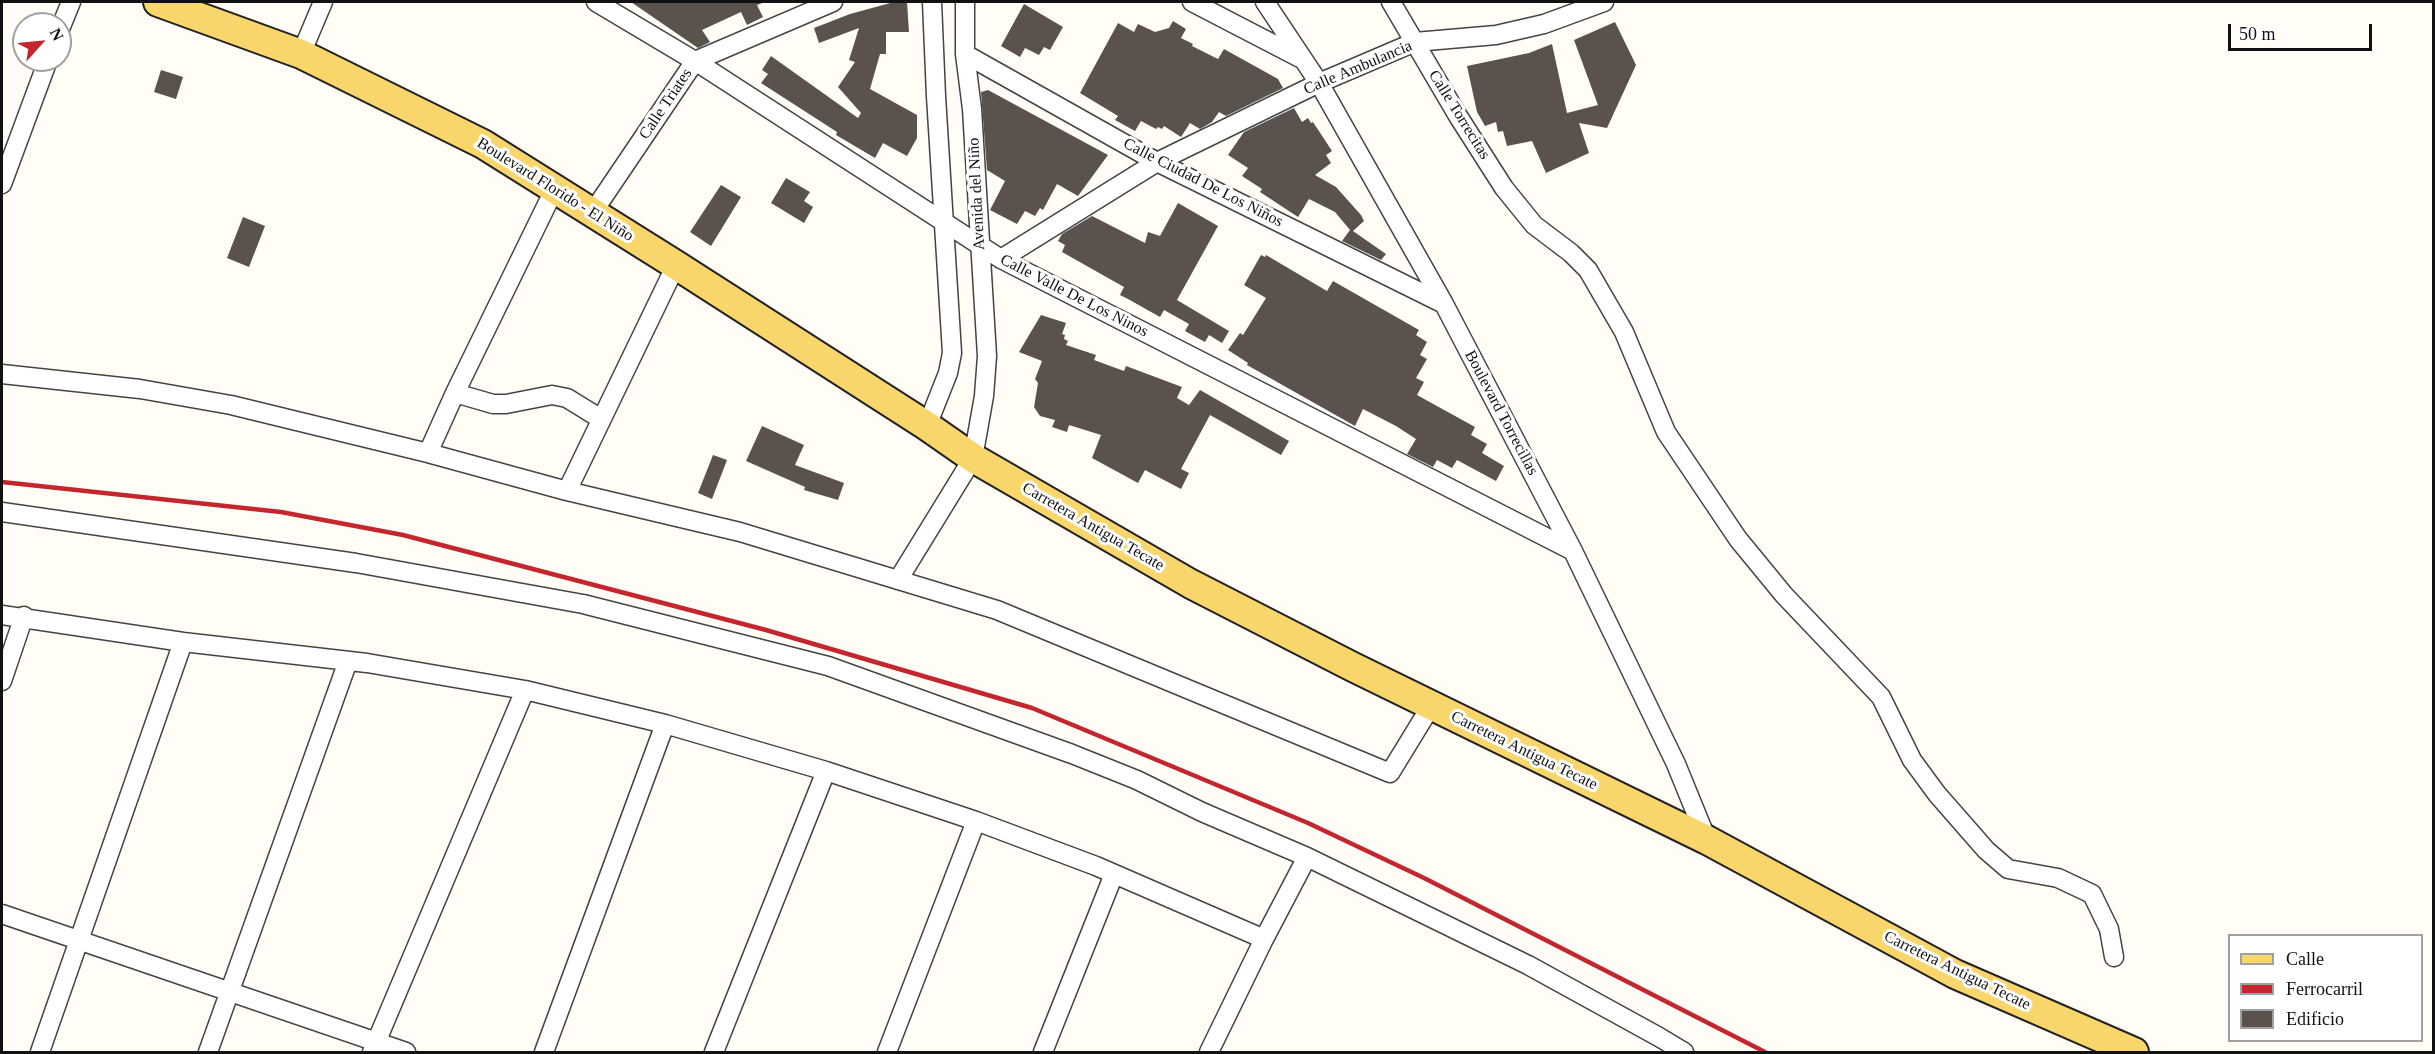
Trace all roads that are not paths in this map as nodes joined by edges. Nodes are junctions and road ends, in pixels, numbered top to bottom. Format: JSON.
{"nodes":[{"id":1,"x":158,"y":2,"type":"edge"},
{"id":2,"x":323,"y":2,"type":"edge"},
{"id":3,"x":596,"y":2,"type":"edge"},
{"id":4,"x":833,"y":2,"type":"edge"},
{"id":5,"x":932,"y":2,"type":"edge"},
{"id":6,"x":965,"y":2,"type":"edge"},
{"id":7,"x":1192,"y":2,"type":"edge"},
{"id":8,"x":1265,"y":2,"type":"edge"},
{"id":9,"x":1391,"y":2,"type":"edge"},
{"id":10,"x":1604,"y":2,"type":"edge"},
{"id":11,"x":1415,"y":42,"type":"junction"},
{"id":12,"x":302,"y":54,"type":"junction"},
{"id":13,"x":965,"y":54,"type":"junction"},
{"id":14,"x":1302,"y":59,"type":"junction"},
{"id":15,"x":695,"y":60,"type":"junction"},
{"id":16,"x":43,"y":72,"type":"edge"},
{"id":17,"x":1318,"y":83,"type":"junction"},
{"id":18,"x":8,"y":149,"type":"edge"},
{"id":19,"x":1157,"y":162,"type":"junction"},
{"id":20,"x":2,"y":184,"type":"edge"},
{"id":21,"x":555,"y":188,"type":"junction"},
{"id":22,"x":593,"y":212,"type":"junction"},
{"id":23,"x":943,"y":221,"type":"junction"},
{"id":24,"x":980,"y":246,"type":"junction"},
{"id":25,"x":1001,"y":259,"type":"junction"},
{"id":26,"x":676,"y":265,"type":"junction"},
{"id":27,"x":1444,"y":304,"type":"junction"},
{"id":28,"x":2,"y":374,"type":"edge"},
{"id":29,"x":455,"y":393,"type":"junction"},
{"id":30,"x":601,"y":419,"type":"junction"},
{"id":31,"x":927,"y":426,"type":"junction"},
{"id":32,"x":428,"y":453,"type":"junction"},
{"id":33,"x":973,"y":458,"type":"junction"},
{"id":34,"x":567,"y":491,"type":"junction"},
{"id":35,"x":2,"y":512,"type":"edge"},
{"id":36,"x":1573,"y":551,"type":"junction"},
{"id":37,"x":898,"y":580,"type":"junction"},
{"id":38,"x":2,"y":615,"type":"edge"},
{"id":39,"x":24,"y":616,"type":"junction"},
{"id":40,"x":183,"y":642,"type":"junction"},
{"id":41,"x":348,"y":661,"type":"junction"},
{"id":42,"x":2,"y":681,"type":"edge"},
{"id":43,"x":525,"y":690,"type":"junction"},
{"id":44,"x":1431,"y":706,"type":"junction"},
{"id":45,"x":665,"y":724,"type":"junction"},
{"id":46,"x":826,"y":771,"type":"junction"},
{"id":47,"x":976,"y":821,"type":"junction"},
{"id":48,"x":1707,"y":840,"type":"junction"},
{"id":49,"x":1307,"y":857,"type":"junction"},
{"id":50,"x":1114,"y":874,"type":"junction"},
{"id":51,"x":2,"y":914,"type":"edge"},
{"id":52,"x":1264,"y":939,"type":"junction"},
{"id":53,"x":78,"y":942,"type":"junction"},
{"id":54,"x":2114,"y":957,"type":"dead end"},
{"id":55,"x":229,"y":992,"type":"junction"},
{"id":56,"x":374,"y":1047,"type":"edge"},
{"id":57,"x":40,"y":1053,"type":"edge"},
{"id":58,"x":208,"y":1053,"type":"edge"},
{"id":59,"x":406,"y":1053,"type":"edge"},
{"id":60,"x":544,"y":1053,"type":"edge"},
{"id":61,"x":714,"y":1053,"type":"edge"},
{"id":62,"x":887,"y":1053,"type":"edge"},
{"id":63,"x":1043,"y":1053,"type":"edge"},
{"id":64,"x":1209,"y":1053,"type":"edge"},
{"id":65,"x":1684,"y":1053,"type":"edge"},
{"id":66,"x":2134,"y":1053,"type":"edge"}],
"edges":[{"from":1,"to":12,"type":"main road","name":"Boulevard Florido - El Niño"},
{"from":2,"to":12,"type":"street"},
{"from":3,"to":15,"type":"street","name":"Calle Valle De Los Ninos"},
{"from":4,"to":15,"type":"street","name":"Calle Triates"},
{"from":5,"to":23,"type":"street"},
{"from":6,"to":13,"type":"street","name":"Avenida del Niño"},
{"from":7,"to":14,"type":"street"},
{"from":8,"to":14,"type":"street","name":"Boulevard Torrecillas"},
{"from":9,"to":11,"type":"street","name":"Calle Torrecitas"},
{"from":10,"to":11,"type":"street","name":"Calle Ambulancia"},
{"from":11,"to":17,"type":"street","name":"Calle Ambulancia"},
{"from":11,"to":54,"type":"street","name":"Calle Torrecitas"},
{"from":12,"to":21,"type":"main road","name":"Boulevard Florido - El Niño"},
{"from":13,"to":19,"type":"street","name":"Calle Ciudad De Los Niños"},
{"from":13,"to":24,"type":"street","name":"Avenida del Niño"},
{"from":14,"to":17,"type":"street","name":"Boulevard Torrecillas"},
{"from":15,"to":22,"type":"street","name":"Calle Triates"},
{"from":15,"to":23,"type":"street","name":"Calle Valle De Los Ninos"},
{"from":16,"to":18,"type":"street"},
{"from":17,"to":19,"type":"street","name":"Calle Ambulancia"},
{"from":17,"to":27,"type":"street","name":"Boulevard Torrecillas"},
{"from":18,"to":20,"type":"street"},
{"from":19,"to":25,"type":"street","name":"Calle Ambulancia"},
{"from":19,"to":27,"type":"street","name":"Calle Ciudad De Los Niños"},
{"from":21,"to":22,"type":"main road","name":"Boulevard Florido - El Niño"},
{"from":21,"to":29,"type":"street"},
{"from":22,"to":26,"type":"main road","name":"Boulevard Florido - El Niño"},
{"from":23,"to":24,"type":"street","name":"Calle Valle De Los Ninos"},
{"from":23,"to":31,"type":"street"},
{"from":24,"to":25,"type":"street","name":"Calle Valle De Los Ninos"},
{"from":24,"to":33,"type":"street","name":"Avenida del Niño"},
{"from":25,"to":36,"type":"street","name":"Calle Valle De Los Ninos"},
{"from":26,"to":30,"type":"street"},
{"from":26,"to":31,"type":"main road","name":"Boulevard Florido - El Niño"},
{"from":27,"to":36,"type":"street","name":"Boulevard Torrecillas"},
{"from":28,"to":32,"type":"street"},
{"from":29,"to":30,"type":"street"},
{"from":29,"to":32,"type":"street"},
{"from":30,"to":34,"type":"street"},
{"from":31,"to":33,"type":"main road","name":"Carretera Antigua Tecate"},
{"from":32,"to":34,"type":"street"},
{"from":33,"to":37,"type":"street"},
{"from":33,"to":44,"type":"main road","name":"Carretera Antigua Tecate"},
{"from":34,"to":37,"type":"street"},
{"from":35,"to":49,"type":"street"},
{"from":36,"to":48,"type":"street","name":"Boulevard Torrecillas"},
{"from":37,"to":44,"type":"street"},
{"from":38,"to":39,"type":"street"},
{"from":39,"to":40,"type":"street"},
{"from":39,"to":42,"type":"street"},
{"from":40,"to":41,"type":"street"},
{"from":40,"to":53,"type":"street"},
{"from":41,"to":43,"type":"street"},
{"from":41,"to":55,"type":"street"},
{"from":43,"to":45,"type":"street"},
{"from":43,"to":56,"type":"street"},
{"from":44,"to":48,"type":"main road","name":"Carretera Antigua Tecate"},
{"from":45,"to":46,"type":"street"},
{"from":45,"to":60,"type":"street"},
{"from":46,"to":47,"type":"street"},
{"from":46,"to":61,"type":"street"},
{"from":47,"to":50,"type":"street"},
{"from":47,"to":62,"type":"street"},
{"from":48,"to":66,"type":"main road","name":"Carretera Antigua Tecate"},
{"from":49,"to":52,"type":"street"},
{"from":49,"to":65,"type":"street"},
{"from":50,"to":52,"type":"street"},
{"from":50,"to":63,"type":"street"},
{"from":51,"to":53,"type":"street"},
{"from":52,"to":64,"type":"street"},
{"from":53,"to":55,"type":"street"},
{"from":53,"to":57,"type":"street"},
{"from":55,"to":56,"type":"street"},
{"from":55,"to":58,"type":"street"},
{"from":56,"to":59,"type":"street"}]}
